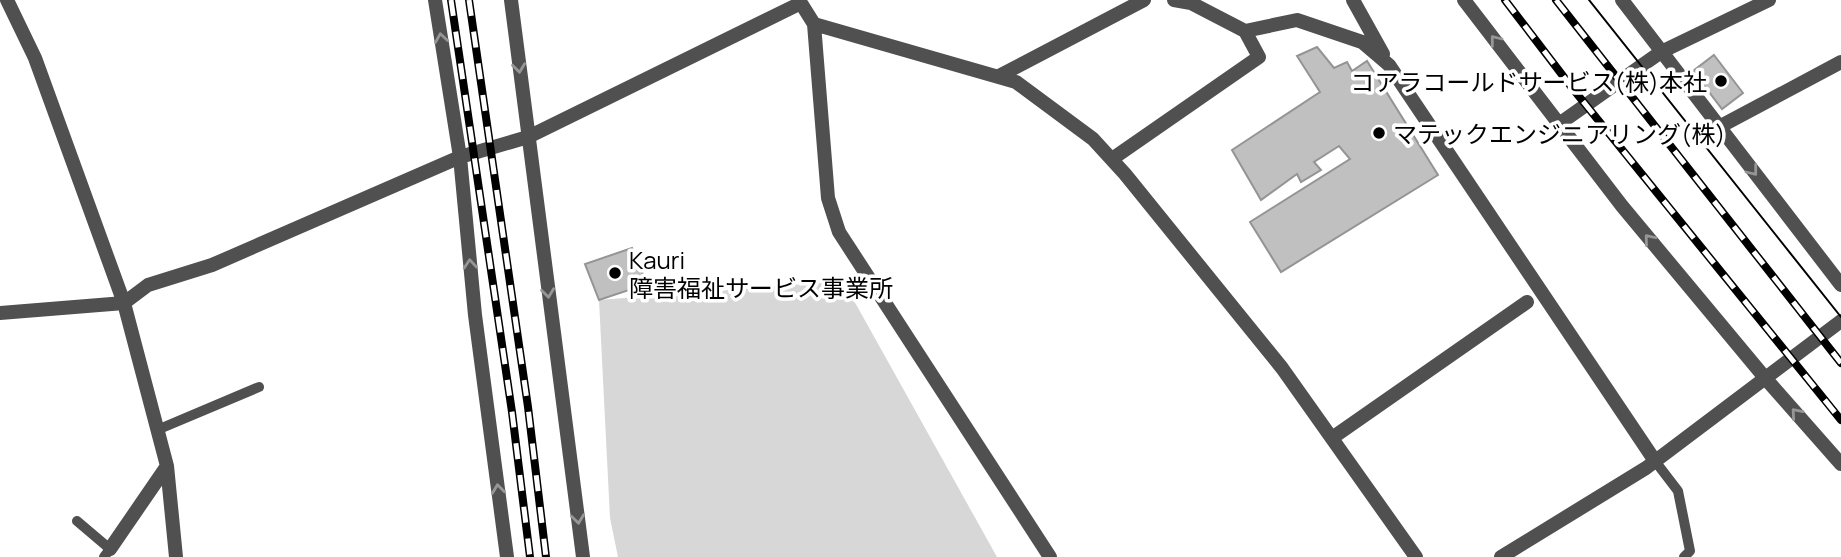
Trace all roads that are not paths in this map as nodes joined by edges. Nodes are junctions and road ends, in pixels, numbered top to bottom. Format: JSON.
{"nodes":[{"id":1,"x":7,"y":0,"type":"edge"},
{"id":2,"x":435,"y":0,"type":"edge"},
{"id":3,"x":511,"y":0,"type":"edge"},
{"id":4,"x":1144,"y":0,"type":"edge"},
{"id":5,"x":1174,"y":0,"type":"edge"},
{"id":6,"x":1353,"y":0,"type":"edge"},
{"id":7,"x":1464,"y":0,"type":"edge"},
{"id":8,"x":1622,"y":0,"type":"edge"},
{"id":9,"x":1769,"y":0,"type":"edge"},
{"id":10,"x":800,"y":2,"type":"edge"},
{"id":11,"x":814,"y":24,"type":"junction"},
{"id":12,"x":1245,"y":31,"type":"junction"},
{"id":13,"x":1661,"y":52,"type":"junction"},
{"id":14,"x":1841,"y":62,"type":"edge"},
{"id":15,"x":1389,"y":65,"type":"junction"},
{"id":16,"x":999,"y":76,"type":"junction"},
{"id":17,"x":1559,"y":124,"type":"junction"},
{"id":18,"x":1720,"y":127,"type":"junction"},
{"id":19,"x":528,"y":137,"type":"junction"},
{"id":20,"x":460,"y":157,"type":"junction"},
{"id":21,"x":1112,"y":159,"type":"junction"},
{"id":22,"x":1841,"y":285,"type":"edge"},
{"id":23,"x":1527,"y":302,"type":"dead end"},
{"id":24,"x":124,"y":303,"type":"junction"},
{"id":25,"x":0,"y":313,"type":"edge"},
{"id":26,"x":1841,"y":321,"type":"edge"},
{"id":27,"x":1766,"y":379,"type":"junction"},
{"id":28,"x":259,"y":387,"type":"dead end"},
{"id":29,"x":157,"y":429,"type":"junction"},
{"id":30,"x":1332,"y":438,"type":"junction"},
{"id":31,"x":1655,"y":461,"type":"junction"},
{"id":32,"x":1841,"y":464,"type":"edge"},
{"id":33,"x":167,"y":466,"type":"junction"},
{"id":34,"x":77,"y":521,"type":"dead end"},
{"id":35,"x":107,"y":553,"type":"edge"},
{"id":36,"x":176,"y":557,"type":"edge"},
{"id":37,"x":507,"y":557,"type":"edge"},
{"id":38,"x":583,"y":557,"type":"edge"},
{"id":39,"x":1050,"y":557,"type":"edge"},
{"id":40,"x":1416,"y":557,"type":"edge"},
{"id":41,"x":1502,"y":557,"type":"edge"},
{"id":42,"x":1684,"y":557,"type":"edge"}],
"edges":[{"from":1,"to":24,"type":"street"},
{"from":20,"to":2,"type":"street","one_way":true},
{"from":3,"to":19,"type":"street","one_way":true},
{"from":4,"to":16,"type":"street"},
{"from":5,"to":12,"type":"street"},
{"from":6,"to":15,"type":"street"},
{"from":17,"to":7,"type":"street","one_way":true},
{"from":8,"to":13,"type":"street"},
{"from":9,"to":13,"type":"street"},
{"from":10,"to":11,"type":"street"},
{"from":10,"to":19,"type":"street"},
{"from":11,"to":16,"type":"street"},
{"from":11,"to":39,"type":"street"},
{"from":12,"to":15,"type":"street"},
{"from":12,"to":21,"type":"street"},
{"from":13,"to":17,"type":"street"},
{"from":13,"to":18,"type":"street"},
{"from":14,"to":18,"type":"street"},
{"from":15,"to":31,"type":"street"},
{"from":16,"to":21,"type":"street"},
{"from":27,"to":17,"type":"street","one_way":true},
{"from":18,"to":22,"type":"street","one_way":true},
{"from":19,"to":20,"type":"street"},
{"from":19,"to":38,"type":"street","one_way":true},
{"from":20,"to":24,"type":"street"},
{"from":37,"to":20,"type":"street","one_way":true},
{"from":21,"to":30,"type":"street"},
{"from":23,"to":30,"type":"street"},
{"from":24,"to":25,"type":"street"},
{"from":24,"to":29,"type":"street"},
{"from":26,"to":27,"type":"street"},
{"from":27,"to":31,"type":"street"},
{"from":32,"to":27,"type":"street","one_way":true},
{"from":28,"to":29,"type":"lane"},
{"from":29,"to":33,"type":"street"},
{"from":30,"to":40,"type":"street"},
{"from":31,"to":41,"type":"street"},
{"from":31,"to":42,"type":"lane"},
{"from":33,"to":35,"type":"street"},
{"from":33,"to":36,"type":"street"},
{"from":34,"to":35,"type":"lane"}]}
